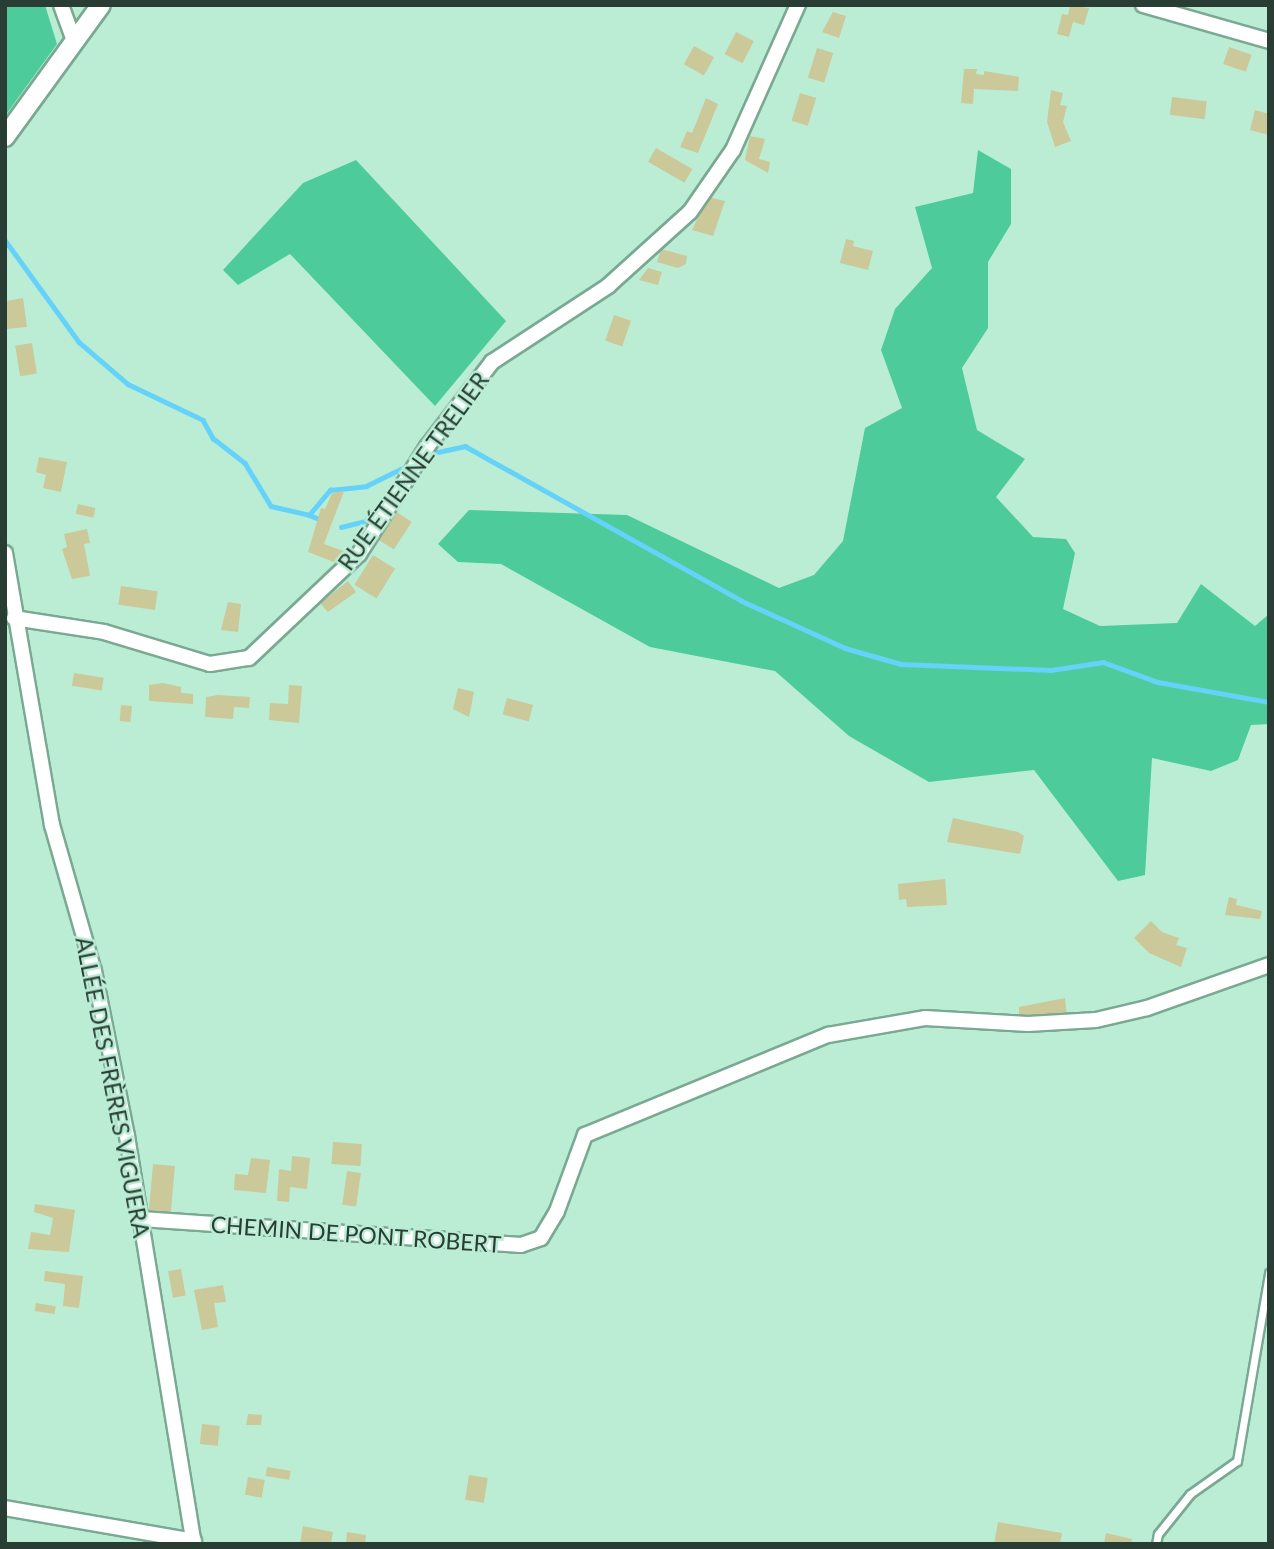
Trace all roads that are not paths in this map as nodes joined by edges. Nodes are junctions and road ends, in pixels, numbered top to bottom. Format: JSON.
{"nodes":[{"id":1,"x":61,"y":5,"type":"edge"},
{"id":2,"x":101,"y":5,"type":"edge"},
{"id":3,"x":798,"y":5,"type":"edge"},
{"id":4,"x":1143,"y":5,"type":"edge"},
{"id":5,"x":74,"y":40,"type":"junction"},
{"id":6,"x":1269,"y":41,"type":"edge"},
{"id":7,"x":5,"y":137,"type":"edge"},
{"id":8,"x":5,"y":554,"type":"edge"},
{"id":9,"x":14,"y":618,"type":"junction"},
{"id":10,"x":1269,"y":965,"type":"edge"},
{"id":11,"x":141,"y":1219,"type":"junction"},
{"id":12,"x":1269,"y":1273,"type":"edge"},
{"id":13,"x":5,"y":1508,"type":"edge"},
{"id":14,"x":194,"y":1542,"type":"edge"},
{"id":15,"x":1156,"y":1544,"type":"edge"}],
"edges":[{"from":1,"to":5,"type":"street"},
{"from":2,"to":5,"type":"street"},
{"from":3,"to":9,"type":"street","name":"RUE ÉTIENNE TRELIER"},
{"from":4,"to":6,"type":"street"},
{"from":5,"to":7,"type":"street"},
{"from":8,"to":9,"type":"street","name":"ALLÉE DES FRÈRES VIGUERA"},
{"from":9,"to":11,"type":"street","name":"ALLÉE DES FRÈRES VIGUERA"},
{"from":10,"to":11,"type":"street","name":"CHEMIN DE PONT ROBERT"},
{"from":11,"to":14,"type":"street","name":"ALLÉE DES FRÈRES VIGUERA"},
{"from":12,"to":15,"type":"lane"},
{"from":13,"to":14,"type":"street"}]}
